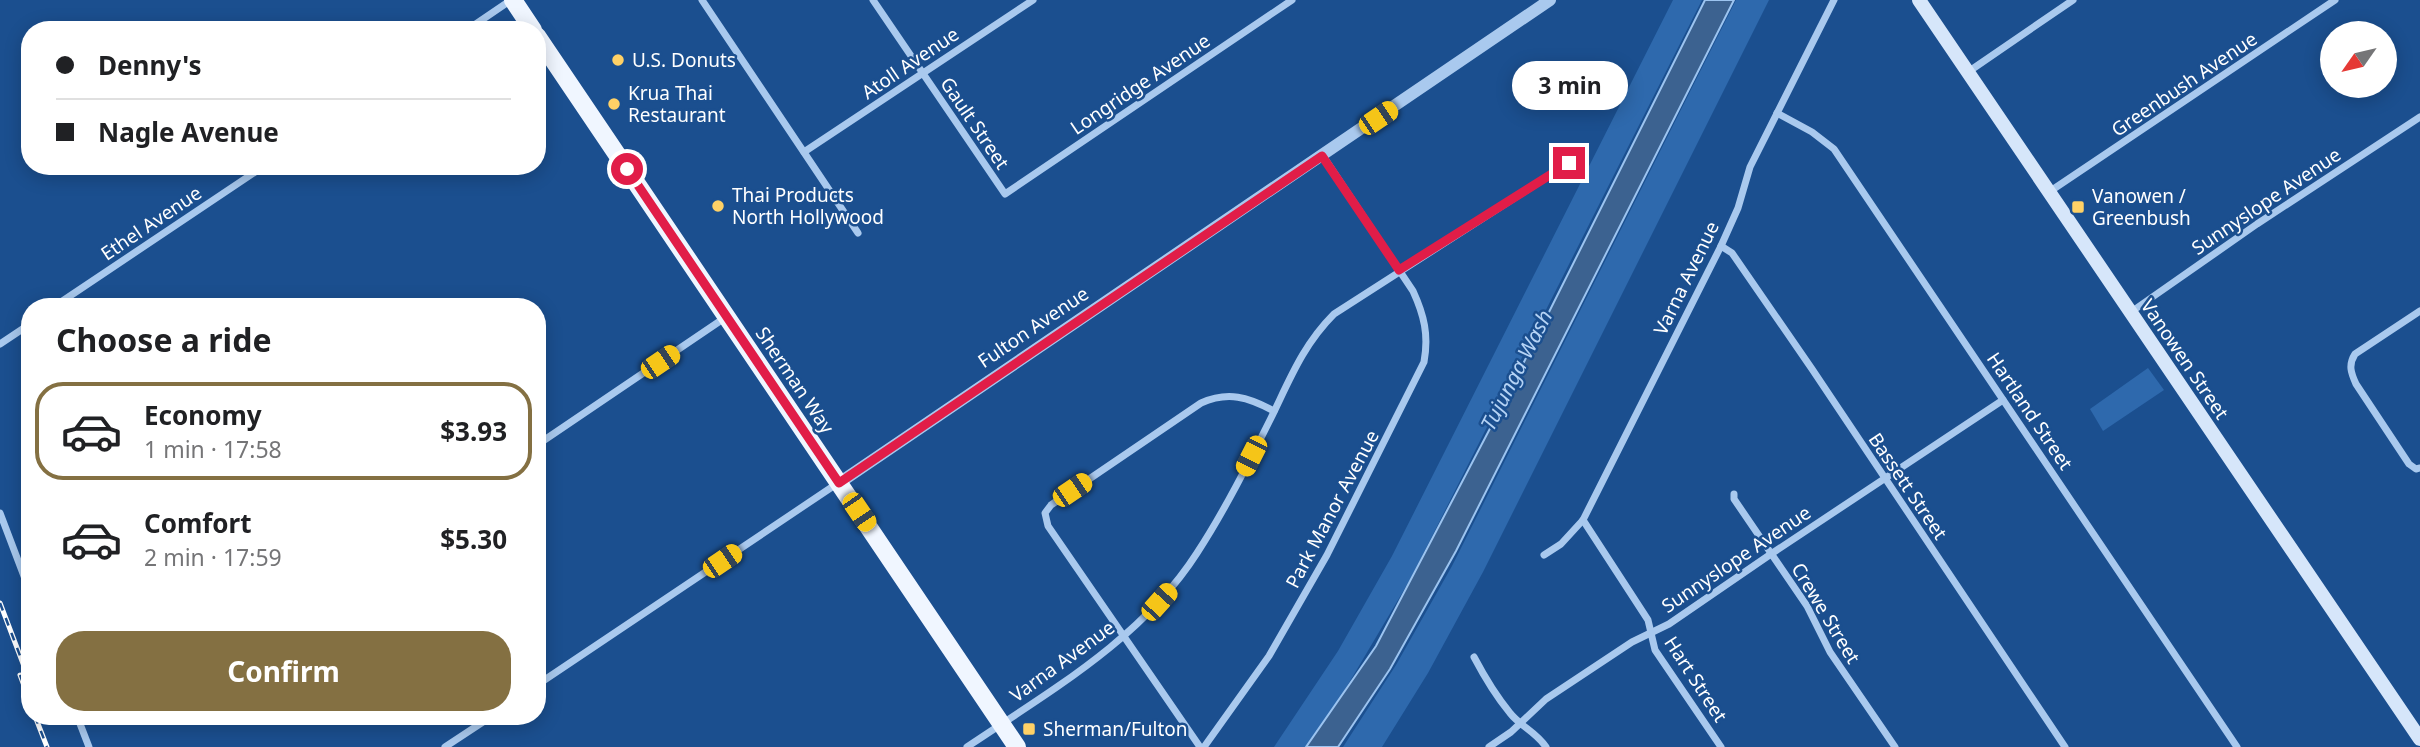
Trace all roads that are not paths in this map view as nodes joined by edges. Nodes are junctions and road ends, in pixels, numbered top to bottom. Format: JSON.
{"nodes":[{"id":1,"x":512,"y":0,"type":"edge"},
{"id":2,"x":702,"y":0,"type":"edge"},
{"id":3,"x":873,"y":0,"type":"edge"},
{"id":4,"x":1033,"y":0,"type":"edge"},
{"id":5,"x":1292,"y":0,"type":"edge"},
{"id":6,"x":1550,"y":0,"type":"edge"},
{"id":7,"x":1834,"y":0,"type":"edge"},
{"id":8,"x":1919,"y":0,"type":"edge"},
{"id":9,"x":2073,"y":0,"type":"edge"},
{"id":10,"x":2335,"y":0,"type":"edge"},
{"id":11,"x":480,"y":21,"type":"edge"},
{"id":12,"x":527,"y":21,"type":"edge"},
{"id":13,"x":546,"y":49,"type":"edge"},
{"id":14,"x":1968,"y":72,"type":"junction"},
{"id":15,"x":923,"y":74,"type":"junction"},
{"id":16,"x":1777,"y":113,"type":"junction"},
{"id":17,"x":2420,"y":117,"type":"edge"},
{"id":18,"x":804,"y":152,"type":"junction"},
{"id":19,"x":1573,"y":152,"type":"dead end"},
{"id":20,"x":1322,"y":156,"type":"junction"},
{"id":21,"x":251,"y":175,"type":"edge"},
{"id":22,"x":2049,"y":192,"type":"junction"},
{"id":23,"x":1005,"y":194,"type":"joint"},
{"id":24,"x":858,"y":233,"type":"dead end"},
{"id":25,"x":1721,"y":246,"type":"junction"},
{"id":26,"x":1399,"y":270,"type":"junction"},
{"id":27,"x":67,"y":298,"type":"edge"},
{"id":28,"x":2420,"y":311,"type":"edge"},
{"id":29,"x":2131,"y":312,"type":"junction"},
{"id":30,"x":727,"y":317,"type":"junction"},
{"id":31,"x":21,"y":330,"type":"edge"},
{"id":32,"x":0,"y":344,"type":"edge"},
{"id":33,"x":2003,"y":400,"type":"junction"},
{"id":34,"x":1274,"y":411,"type":"junction"},
{"id":35,"x":546,"y":439,"type":"edge"},
{"id":36,"x":2418,"y":468,"type":"edge"},
{"id":37,"x":1884,"y":478,"type":"junction"},
{"id":38,"x":839,"y":483,"type":"junction"},
{"id":39,"x":1734,"y":494,"type":"dead end"},
{"id":40,"x":0,"y":513,"type":"edge"},
{"id":41,"x":1583,"y":520,"type":"junction"},
{"id":42,"x":1771,"y":554,"type":"junction"},
{"id":43,"x":1544,"y":555,"type":"dead end"},
{"id":44,"x":21,"y":568,"type":"edge"},
{"id":45,"x":1650,"y":634,"type":"junction"},
{"id":46,"x":1124,"y":638,"type":"junction"},
{"id":47,"x":1474,"y":657,"type":"dead end"},
{"id":48,"x":546,"y":679,"type":"edge"},
{"id":49,"x":1522,"y":723,"type":"junction"},
{"id":50,"x":1002,"y":724,"type":"junction"},
{"id":51,"x":80,"y":725,"type":"edge"},
{"id":52,"x":478,"y":725,"type":"edge"},
{"id":53,"x":2420,"y":739,"type":"edge"},
{"id":54,"x":89,"y":747,"type":"edge"},
{"id":55,"x":445,"y":747,"type":"edge"},
{"id":56,"x":967,"y":747,"type":"edge"},
{"id":57,"x":1017,"y":747,"type":"edge"},
{"id":58,"x":1202,"y":747,"type":"edge"},
{"id":59,"x":1489,"y":747,"type":"edge"},
{"id":60,"x":1546,"y":747,"type":"edge"},
{"id":61,"x":1721,"y":747,"type":"edge"},
{"id":62,"x":1895,"y":747,"type":"edge"},
{"id":63,"x":2065,"y":747,"type":"edge"},
{"id":64,"x":2237,"y":747,"type":"edge"}],
"edges":[{"from":1,"to":11,"type":"street"},
{"from":1,"to":12,"type":"main road"},
{"from":2,"to":18,"type":"street"},
{"from":3,"to":15,"type":"street","name":"Gault Street"},
{"from":4,"to":15,"type":"street","name":"Atoll Avenue"},
{"from":5,"to":23,"type":"street","name":"Longridge Avenue"},
{"from":6,"to":20,"type":"street","name":"Fulton Avenue"},
{"from":7,"to":16,"type":"street","name":"Varna Avenue"},
{"from":8,"to":14,"type":"main road","name":"Vanowen Street"},
{"from":9,"to":14,"type":"street"},
{"from":10,"to":22,"type":"street","name":"Greenbush Avenue"},
{"from":13,"to":30,"type":"main road","name":"Sherman Way"},
{"from":14,"to":22,"type":"main road","name":"Vanowen Street"},
{"from":15,"to":18,"type":"street","name":"Atoll Avenue"},
{"from":15,"to":23,"type":"street","name":"Gault Street"},
{"from":16,"to":25,"type":"street","name":"Varna Avenue"},
{"from":16,"to":33,"type":"street","name":"Hartland Street"},
{"from":17,"to":29,"type":"street","name":"Sunnyslope Avenue"},
{"from":18,"to":24,"type":"street"},
{"from":19,"to":26,"type":"street","name":"Varna Avenue"},
{"from":20,"to":26,"type":"street"},
{"from":20,"to":38,"type":"street","name":"Fulton Avenue"},
{"from":21,"to":27,"type":"street","name":"Ethel Avenue"},
{"from":22,"to":29,"type":"main road","name":"Vanowen Street"},
{"from":25,"to":37,"type":"street","name":"Bassett Street"},
{"from":25,"to":41,"type":"street","name":"Varna Avenue"},
{"from":26,"to":34,"type":"street","name":"Varna Avenue"},
{"from":26,"to":58,"type":"street","name":"Park Manor Avenue"},
{"from":28,"to":36,"type":"street"},
{"from":29,"to":53,"type":"main road","name":"Vanowen Street"},
{"from":30,"to":35,"type":"street"},
{"from":30,"to":38,"type":"main road","name":"Sherman Way"},
{"from":31,"to":32,"type":"street"},
{"from":33,"to":37,"type":"street","name":"Sunnyslope Avenue"},
{"from":33,"to":64,"type":"street","name":"Hartland Street"},
{"from":34,"to":46,"type":"street","name":"Varna Avenue"},
{"from":34,"to":46,"type":"street"},
{"from":37,"to":42,"type":"street","name":"Sunnyslope Avenue"},
{"from":37,"to":63,"type":"street","name":"Bassett Street"},
{"from":38,"to":48,"type":"street","name":"Fulton Avenue"},
{"from":38,"to":50,"type":"main road","name":"Sherman Way"},
{"from":39,"to":42,"type":"street","name":"Crewe Street"},
{"from":40,"to":44,"type":"street"},
{"from":41,"to":43,"type":"street","name":"Varna Avenue"},
{"from":41,"to":45,"type":"street","name":"Hart Street"},
{"from":42,"to":45,"type":"street","name":"Sunnyslope Avenue"},
{"from":42,"to":62,"type":"street","name":"Crewe Street"},
{"from":45,"to":49,"type":"street","name":"Sunnyslope Avenue"},
{"from":45,"to":61,"type":"street","name":"Hart Street"},
{"from":46,"to":50,"type":"street","name":"Varna Avenue"},
{"from":46,"to":58,"type":"street"},
{"from":47,"to":49,"type":"street"},
{"from":49,"to":59,"type":"street","name":"Sunnyslope Avenue"},
{"from":49,"to":60,"type":"street"},
{"from":50,"to":56,"type":"street","name":"Varna Avenue"},
{"from":50,"to":57,"type":"main road","name":"Sherman Way"},
{"from":51,"to":54,"type":"street"},
{"from":52,"to":55,"type":"street"}]}
